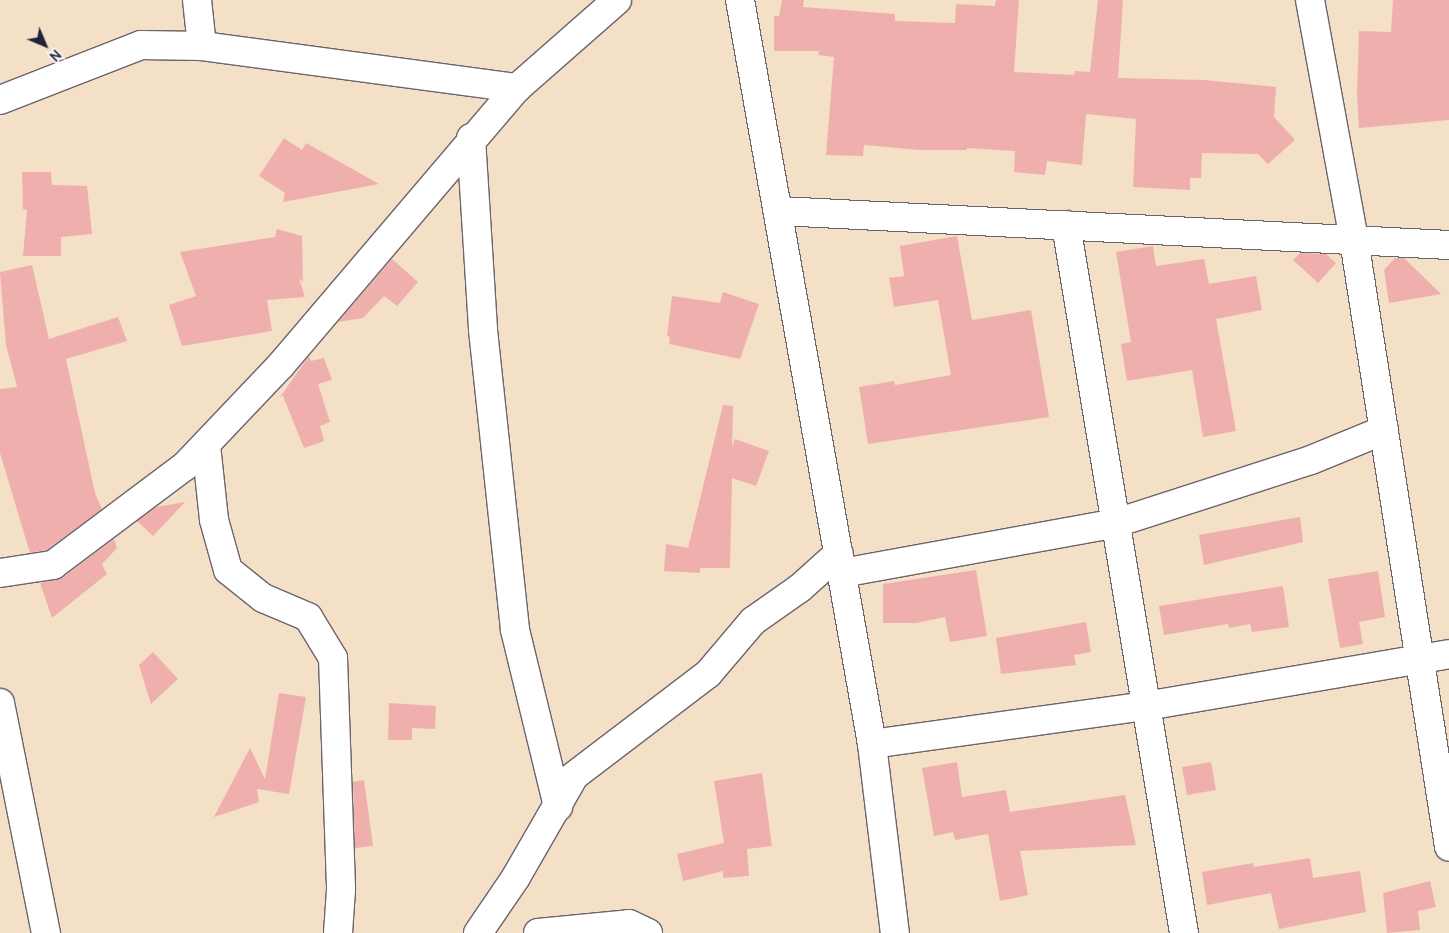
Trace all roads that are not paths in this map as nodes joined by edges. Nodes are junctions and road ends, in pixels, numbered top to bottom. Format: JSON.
{"nodes":[{"id":1,"x":197,"y":0,"type":"edge"},
{"id":2,"x":617,"y":0,"type":"edge"},
{"id":3,"x":740,"y":0,"type":"edge"},
{"id":4,"x":1310,"y":0,"type":"edge"},
{"id":5,"x":202,"y":46,"type":"junction"},
{"id":6,"x":517,"y":88,"type":"junction"},
{"id":7,"x":0,"y":100,"type":"edge"},
{"id":8,"x":471,"y":138,"type":"junction"},
{"id":9,"x":780,"y":211,"type":"junction"},
{"id":10,"x":1066,"y":225,"type":"junction"},
{"id":11,"x":1354,"y":240,"type":"junction"},
{"id":12,"x":1449,"y":245,"type":"edge"},
{"id":13,"x":1384,"y":430,"type":"junction"},
{"id":14,"x":206,"y":445,"type":"junction"},
{"id":15,"x":1116,"y":523,"type":"junction"},
{"id":16,"x":840,"y":563,"type":"junction"},
{"id":17,"x":0,"y":573,"type":"edge"},
{"id":18,"x":1449,"y":654,"type":"edge"},
{"id":19,"x":1420,"y":659,"type":"junction"},
{"id":20,"x":0,"y":703,"type":"edge"},
{"id":21,"x":1146,"y":706,"type":"junction"},
{"id":22,"x":872,"y":744,"type":"junction"},
{"id":23,"x":558,"y":807,"type":"junction"},
{"id":24,"x":1449,"y":847,"type":"edge"},
{"id":25,"x":46,"y":933,"type":"edge"},
{"id":26,"x":338,"y":933,"type":"edge"},
{"id":27,"x":478,"y":933,"type":"edge"},
{"id":28,"x":538,"y":933,"type":"edge"},
{"id":29,"x":648,"y":933,"type":"edge"},
{"id":30,"x":894,"y":933,"type":"edge"},
{"id":31,"x":1184,"y":933,"type":"edge"}],
"edges":[{"from":1,"to":5,"type":"street"},
{"from":2,"to":6,"type":"street"},
{"from":3,"to":9,"type":"street"},
{"from":4,"to":11,"type":"street"},
{"from":5,"to":6,"type":"street"},
{"from":5,"to":7,"type":"street"},
{"from":6,"to":8,"type":"street"},
{"from":8,"to":14,"type":"street"},
{"from":8,"to":23,"type":"street"},
{"from":9,"to":10,"type":"street"},
{"from":9,"to":16,"type":"street"},
{"from":10,"to":11,"type":"street"},
{"from":10,"to":15,"type":"street"},
{"from":11,"to":12,"type":"street"},
{"from":11,"to":13,"type":"street"},
{"from":13,"to":15,"type":"street"},
{"from":13,"to":19,"type":"street"},
{"from":14,"to":17,"type":"street"},
{"from":14,"to":26,"type":"street"},
{"from":15,"to":16,"type":"street"},
{"from":15,"to":21,"type":"street"},
{"from":16,"to":22,"type":"street"},
{"from":16,"to":23,"type":"street"},
{"from":18,"to":19,"type":"street"},
{"from":19,"to":21,"type":"street"},
{"from":19,"to":24,"type":"street"},
{"from":20,"to":25,"type":"street"},
{"from":21,"to":22,"type":"street"},
{"from":21,"to":31,"type":"street"},
{"from":22,"to":30,"type":"street"},
{"from":23,"to":27,"type":"street"},
{"from":28,"to":29,"type":"street"}]}
